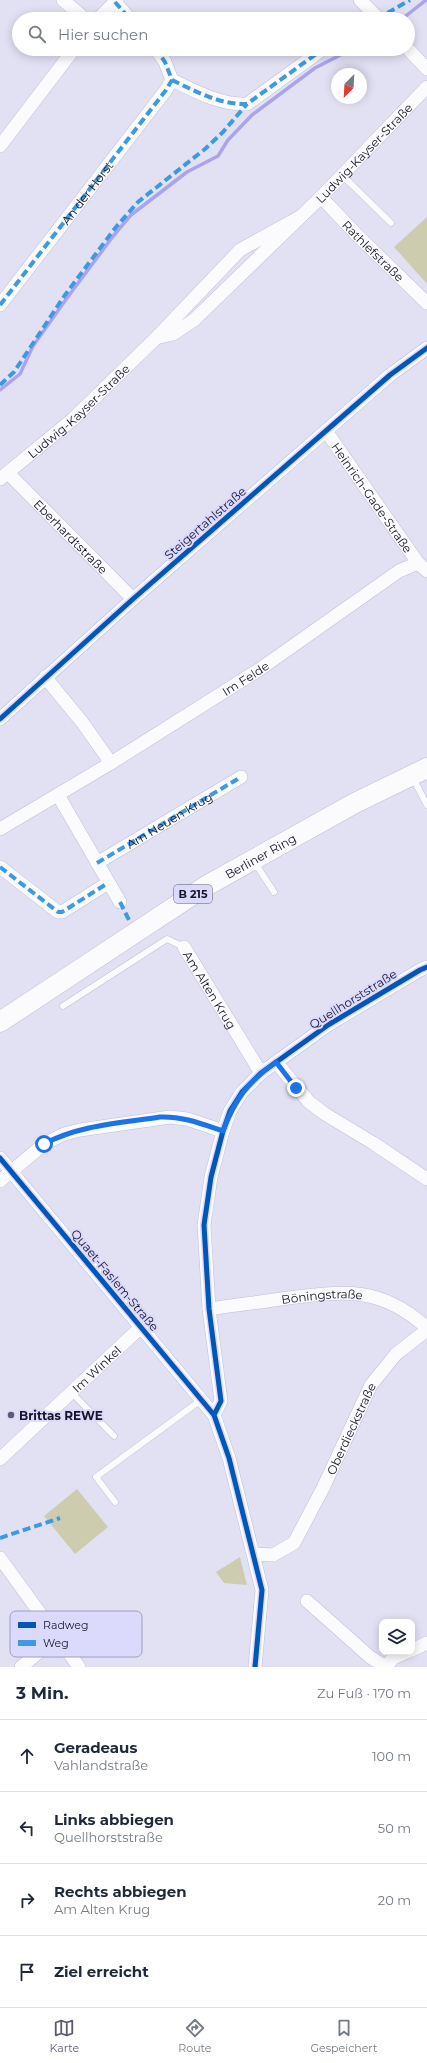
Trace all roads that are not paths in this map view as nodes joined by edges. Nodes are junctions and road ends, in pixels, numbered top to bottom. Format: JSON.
{"nodes":[{"id":1,"x":63,"y":0,"type":"edge"},
{"id":2,"x":360,"y":0,"type":"edge"},
{"id":3,"x":116,"y":1,"type":"edge"},
{"id":4,"x":77,"y":12,"type":"edge"},
{"id":5,"x":105,"y":12,"type":"edge"},
{"id":6,"x":125,"y":12,"type":"edge"},
{"id":7,"x":372,"y":12,"type":"edge"},
{"id":8,"x":69,"y":56,"type":"edge"},
{"id":9,"x":161,"y":56,"type":"edge"},
{"id":10,"x":313,"y":56,"type":"edge"},
{"id":11,"x":415,"y":56,"type":"edge"},
{"id":12,"x":427,"y":68,"type":"edge"},
{"id":13,"x":172,"y":80,"type":"junction"},
{"id":14,"x":427,"y":87,"type":"edge"},
{"id":15,"x":0,"y":146,"type":"edge"},
{"id":16,"x":341,"y":174,"type":"junction"},
{"id":17,"x":321,"y":197,"type":"junction"},
{"id":18,"x":298,"y":218,"type":"junction"},
{"id":19,"x":391,"y":223,"type":"dead end"},
{"id":20,"x":427,"y":303,"type":"edge"},
{"id":21,"x":0,"y":305,"type":"edge"},
{"id":22,"x":154,"y":339,"type":"junction"},
{"id":23,"x":427,"y":348,"type":"edge"},
{"id":24,"x":326,"y":431,"type":"junction"},
{"id":25,"x":4,"y":476,"type":"edge"},
{"id":26,"x":425,"y":570,"type":"edge"},
{"id":27,"x":133,"y":599,"type":"junction"},
{"id":28,"x":45,"y":677,"type":"junction"},
{"id":29,"x":0,"y":719,"type":"edge"},
{"id":30,"x":111,"y":763,"type":"junction"},
{"id":31,"x":420,"y":771,"type":"edge"},
{"id":32,"x":241,"y":777,"type":"dead end"},
{"id":33,"x":58,"y":795,"type":"junction"},
{"id":34,"x":427,"y":805,"type":"edge"},
{"id":35,"x":0,"y":829,"type":"edge"},
{"id":36,"x":253,"y":860,"type":"junction"},
{"id":37,"x":97,"y":863,"type":"junction"},
{"id":38,"x":0,"y":867,"type":"edge"},
{"id":39,"x":108,"y":883,"type":"junction"},
{"id":40,"x":274,"y":892,"type":"dead end"},
{"id":41,"x":120,"y":902,"type":"dead end"},
{"id":42,"x":184,"y":947,"type":"joint"},
{"id":43,"x":427,"y":967,"type":"edge"},
{"id":44,"x":63,"y":1006,"type":"dead end"},
{"id":45,"x":0,"y":1022,"type":"edge"},
{"id":46,"x":276,"y":1062,"type":"junction"},
{"id":47,"x":260,"y":1073,"type":"junction"},
{"id":48,"x":223,"y":1131,"type":"junction"},
{"id":49,"x":0,"y":1158,"type":"edge"},
{"id":50,"x":11,"y":1171,"type":"junction"},
{"id":51,"x":427,"y":1179,"type":"edge"},
{"id":52,"x":0,"y":1181,"type":"edge"},
{"id":53,"x":209,"y":1309,"type":"junction"},
{"id":54,"x":141,"y":1327,"type":"junction"},
{"id":55,"x":427,"y":1329,"type":"edge"},
{"id":56,"x":72,"y":1393,"type":"junction"},
{"id":57,"x":201,"y":1400,"type":"junction"},
{"id":58,"x":214,"y":1415,"type":"junction"},
{"id":59,"x":114,"y":1436,"type":"dead end"},
{"id":60,"x":0,"y":1459,"type":"edge"},
{"id":61,"x":114,"y":1502,"type":"dead end"},
{"id":62,"x":254,"y":1554,"type":"junction"},
{"id":63,"x":0,"y":1558,"type":"edge"},
{"id":64,"x":307,"y":1601,"type":"dead end"},
{"id":65,"x":38,"y":1611,"type":"edge"},
{"id":66,"x":427,"y":1643,"type":"edge"},
{"id":67,"x":415,"y":1649,"type":"edge"},
{"id":68,"x":400,"y":1655,"type":"edge"},
{"id":69,"x":33,"y":1657,"type":"edge"},
{"id":70,"x":72,"y":1657,"type":"edge"},
{"id":71,"x":21,"y":1667,"type":"edge"},
{"id":72,"x":79,"y":1667,"type":"edge"},
{"id":73,"x":255,"y":1667,"type":"edge"},
{"id":74,"x":386,"y":1667,"type":"edge"}],
"edges":[{"from":1,"to":4,"type":"street"},
{"from":2,"to":7,"type":"street"},
{"from":3,"to":5,"type":"street"},
{"from":3,"to":6,"type":"street"},
{"from":8,"to":15,"type":"street"},
{"from":9,"to":13,"type":"street"},
{"from":10,"to":13,"type":"street"},
{"from":11,"to":12,"type":"street"},
{"from":13,"to":21,"type":"street","name":"An der Horst"},
{"from":14,"to":16,"type":"street","name":"Ludwig-Kayser-Straße"},
{"from":16,"to":17,"type":"street","name":"Ludwig-Kayser-Straße"},
{"from":16,"to":19,"type":"lane"},
{"from":17,"to":18,"type":"street","name":"Ludwig-Kayser-Straße"},
{"from":17,"to":20,"type":"street","name":"Rathlefstraße"},
{"from":18,"to":22,"type":"street","name":"Ludwig-Kayser-Straße"},
{"from":18,"to":22,"type":"street","name":"Ludwig-Kayser-Straße"},
{"from":22,"to":25,"type":"street","name":"Ludwig-Kayser-Straße"},
{"from":23,"to":24,"type":"street","name":"Steigertahlstraße"},
{"from":24,"to":26,"type":"street","name":"Heinrich-Gade-Straße"},
{"from":24,"to":27,"type":"street","name":"Steigertahlstraße"},
{"from":25,"to":27,"type":"street","name":"Eberhardtstraße"},
{"from":26,"to":30,"type":"street","name":"Im Felde"},
{"from":27,"to":28,"type":"street","name":"Steigertahlstraße"},
{"from":28,"to":29,"type":"street","name":"Steigertahlstraße"},
{"from":28,"to":30,"type":"street"},
{"from":30,"to":33,"type":"street","name":"Im Felde"},
{"from":31,"to":34,"type":"lane"},
{"from":31,"to":36,"type":"main road","name":"Berliner Ring","number":"B 215"},
{"from":32,"to":37,"type":"street","name":"Am Neuen Krug"},
{"from":33,"to":35,"type":"street"},
{"from":33,"to":37,"type":"street"},
{"from":36,"to":40,"type":"lane"},
{"from":36,"to":45,"type":"main road","name":"Berliner Ring","number":"B 215"},
{"from":37,"to":39,"type":"street"},
{"from":38,"to":39,"type":"street"},
{"from":39,"to":41,"type":"street"},
{"from":42,"to":44,"type":"lane","name":"Am Alten Krug"},
{"from":42,"to":47,"type":"street","name":"Am Alten Krug"},
{"from":43,"to":46,"type":"street","name":"Quellhorststraße"},
{"from":46,"to":47,"type":"street","name":"Quellhorststraße"},
{"from":46,"to":51,"type":"street"},
{"from":47,"to":48,"type":"street","name":"Quellhorststraße"},
{"from":48,"to":50,"type":"street"},
{"from":48,"to":53,"type":"street","name":"Quellhorststraße"},
{"from":49,"to":50,"type":"street","name":"Quaet-Faslem-Straße"},
{"from":50,"to":52,"type":"street"},
{"from":50,"to":54,"type":"street","name":"Quaet-Faslem-Straße"},
{"from":53,"to":55,"type":"street","name":"Böningstraße"},
{"from":53,"to":58,"type":"street","name":"Quellhorststraße"},
{"from":54,"to":56,"type":"street","name":"Im Winkel"},
{"from":54,"to":57,"type":"street","name":"Quaet-Faslem-Straße"},
{"from":55,"to":62,"type":"street","name":"Oberdieckstraße"},
{"from":56,"to":59,"type":"lane"},
{"from":56,"to":60,"type":"street","name":"Im Winkel"},
{"from":57,"to":58,"type":"street","name":"Quaet-Faslem-Straße"},
{"from":57,"to":61,"type":"lane"},
{"from":58,"to":62,"type":"street","name":"Quaet-Faslem-Straße"},
{"from":62,"to":73,"type":"street","name":"Quaet-Faslem-Straße"},
{"from":63,"to":65,"type":"street"},
{"from":64,"to":74,"type":"street"},
{"from":66,"to":67,"type":"street"},
{"from":68,"to":74,"type":"street"},
{"from":69,"to":71,"type":"street"},
{"from":70,"to":72,"type":"street"}]}
